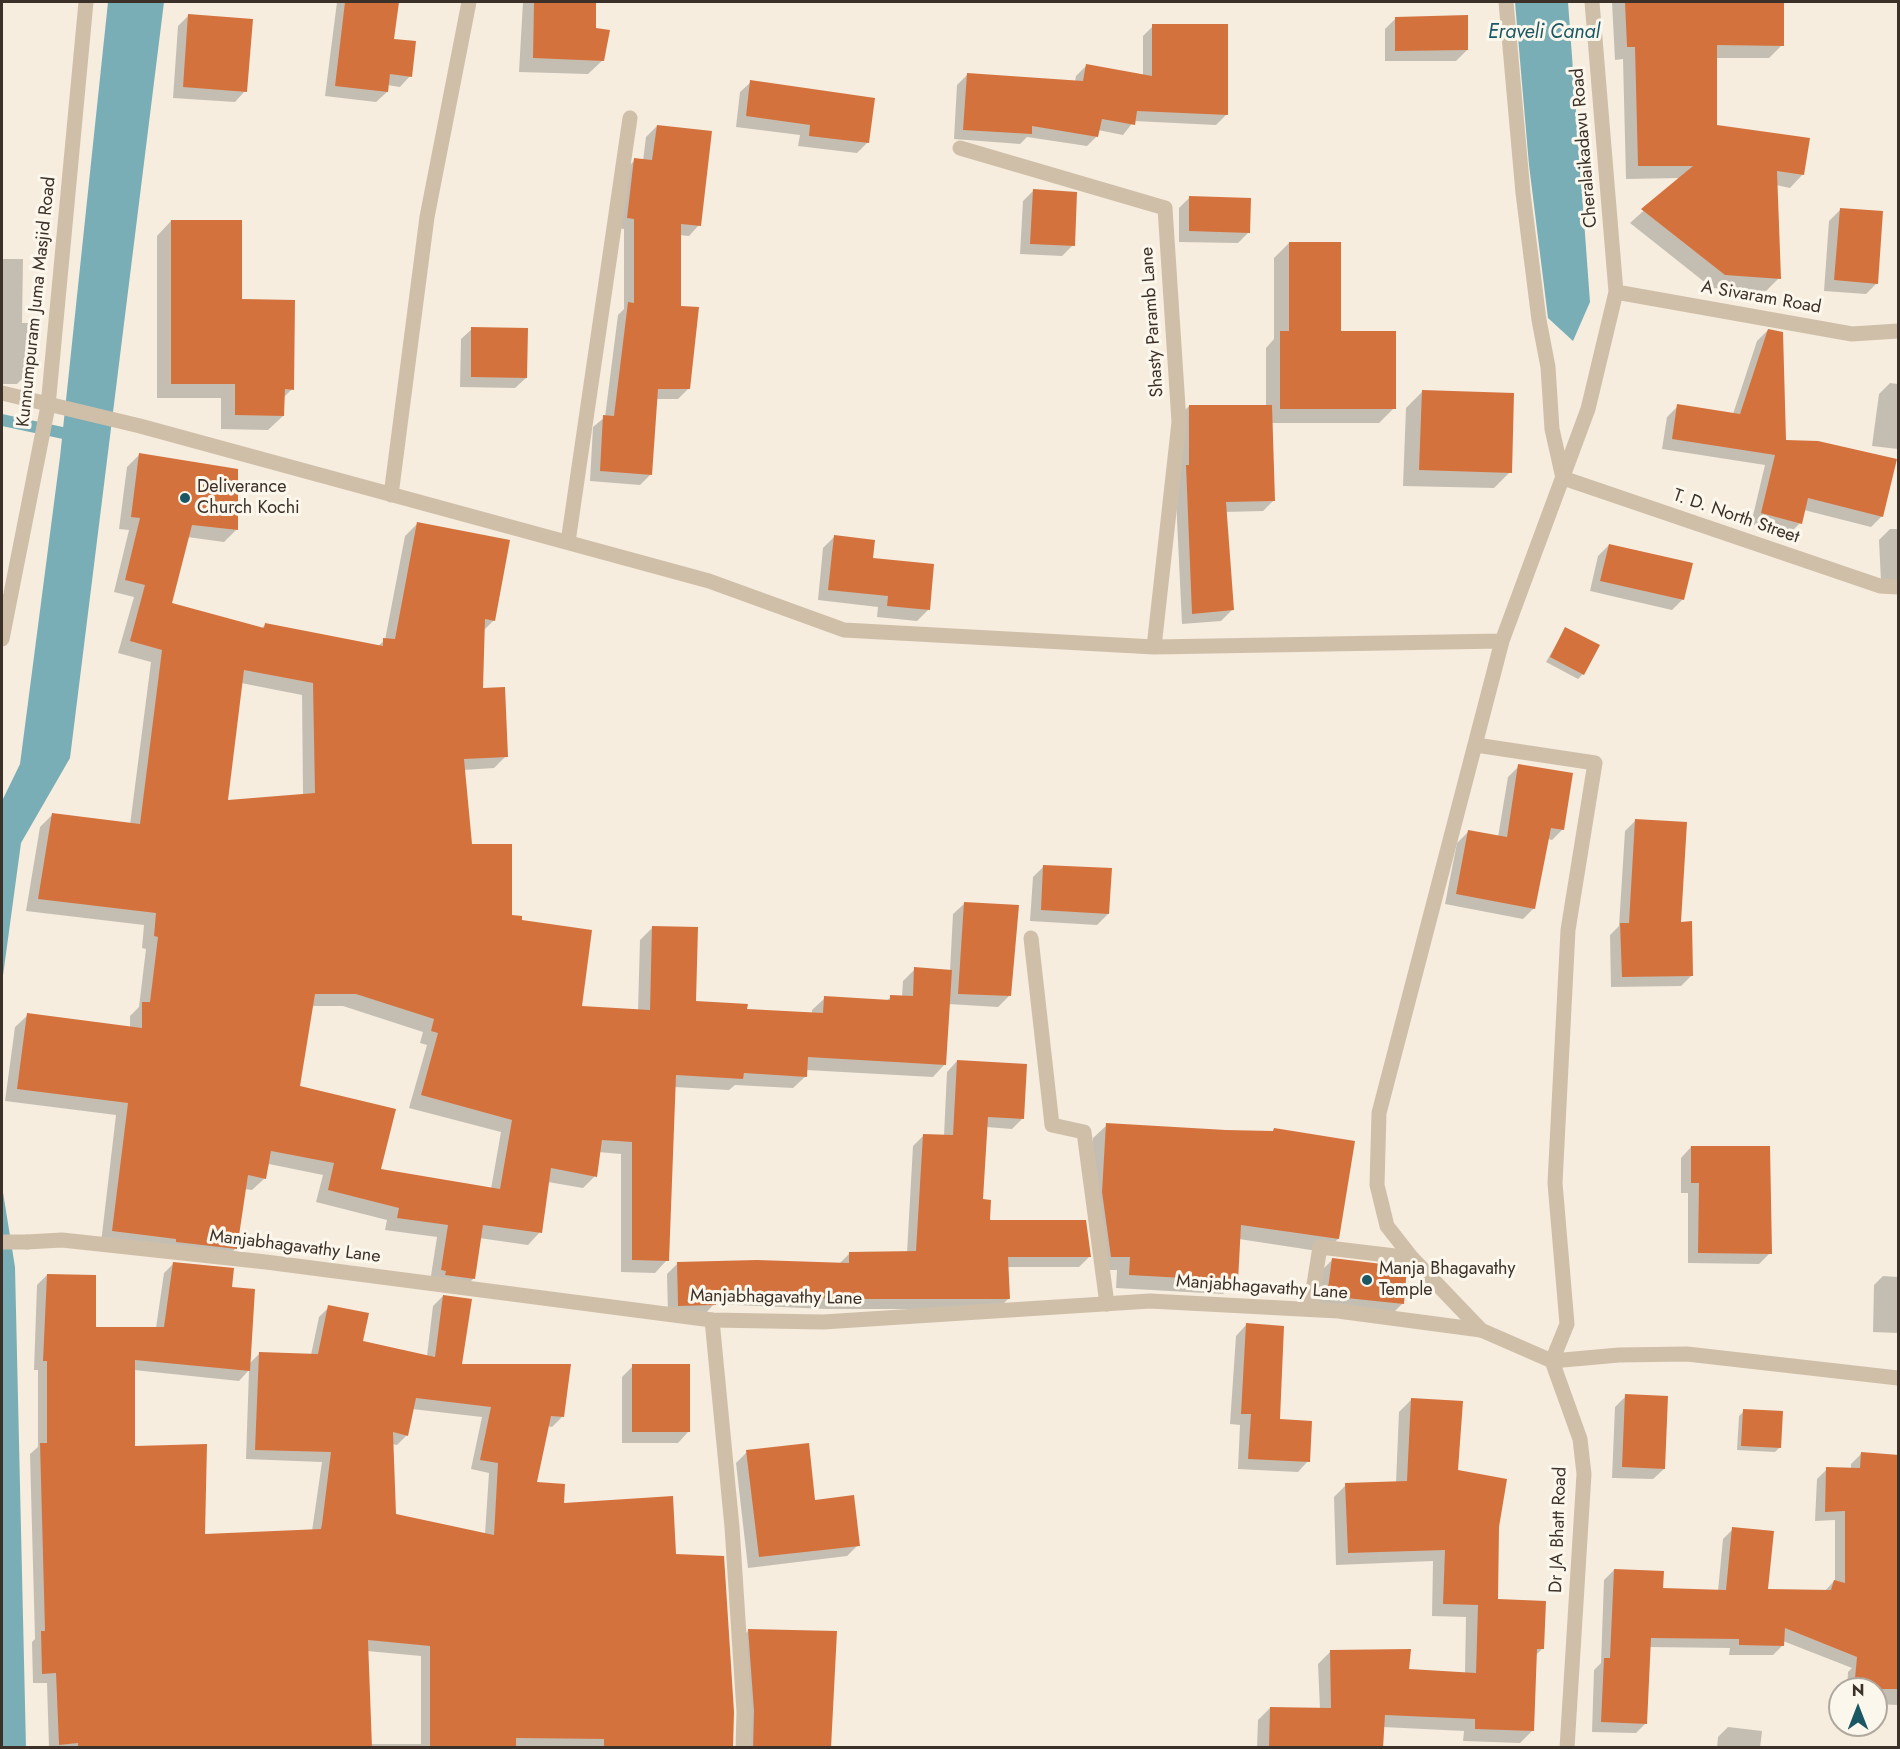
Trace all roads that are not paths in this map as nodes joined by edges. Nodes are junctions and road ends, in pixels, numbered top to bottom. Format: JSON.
{"nodes":[{"id":1,"x":86,"y":2,"type":"edge"},
{"id":2,"x":469,"y":2,"type":"edge"},
{"id":3,"x":1506,"y":2,"type":"edge"},
{"id":4,"x":1592,"y":2,"type":"edge"},
{"id":5,"x":630,"y":118,"type":"dead end"},
{"id":6,"x":960,"y":148,"type":"dead end"},
{"id":7,"x":1616,"y":292,"type":"junction"},
{"id":8,"x":1899,"y":331,"type":"edge"},
{"id":9,"x":2,"y":393,"type":"edge"},
{"id":10,"x":48,"y":408,"type":"junction"},
{"id":11,"x":1563,"y":478,"type":"junction"},
{"id":12,"x":391,"y":495,"type":"junction"},
{"id":13,"x":568,"y":542,"type":"junction"},
{"id":14,"x":1899,"y":587,"type":"edge"},
{"id":15,"x":2,"y":639,"type":"edge"},
{"id":16,"x":1502,"y":641,"type":"junction"},
{"id":17,"x":1154,"y":646,"type":"junction"},
{"id":18,"x":1476,"y":745,"type":"junction"},
{"id":19,"x":1031,"y":938,"type":"dead end"},
{"id":20,"x":2,"y":1242,"type":"edge"},
{"id":21,"x":1412,"y":1258,"type":"junction"},
{"id":22,"x":1107,"y":1304,"type":"junction"},
{"id":23,"x":1310,"y":1310,"type":"junction"},
{"id":24,"x":712,"y":1320,"type":"junction"},
{"id":25,"x":1480,"y":1330,"type":"junction"},
{"id":26,"x":1552,"y":1361,"type":"junction"},
{"id":27,"x":1899,"y":1378,"type":"edge"},
{"id":28,"x":743,"y":1748,"type":"edge"},
{"id":29,"x":1567,"y":1748,"type":"edge"}],
"edges":[{"from":1,"to":10,"type":"street","name":"Kunnumpuram Juma Masjid Road"},
{"from":2,"to":12,"type":"street"},
{"from":3,"to":11,"type":"street"},
{"from":4,"to":7,"type":"street","name":"Cheralaikadavu Road"},
{"from":5,"to":13,"type":"street"},
{"from":6,"to":17,"type":"street","name":"Shasty Paramb Lane"},
{"from":7,"to":8,"type":"street","name":"A Sivaram Road"},
{"from":7,"to":11,"type":"street","name":"Cheralaikadavu Road"},
{"from":9,"to":10,"type":"street"},
{"from":10,"to":12,"type":"street"},
{"from":10,"to":15,"type":"street","name":"Kunnumpuram Juma Masjid Road"},
{"from":11,"to":14,"type":"street","name":"T. D. North Street"},
{"from":11,"to":16,"type":"street","name":"Cheralaikadavu Road"},
{"from":12,"to":13,"type":"street"},
{"from":13,"to":17,"type":"street"},
{"from":16,"to":17,"type":"street"},
{"from":16,"to":18,"type":"street","name":"Cheralaikadavu Road"},
{"from":18,"to":21,"type":"street","name":"Cheralaikadavu Road"},
{"from":18,"to":26,"type":"street"},
{"from":19,"to":22,"type":"street"},
{"from":20,"to":24,"type":"street","name":"Manjabhagavathy Lane"},
{"from":21,"to":23,"type":"street"},
{"from":21,"to":25,"type":"street","name":"Cheralaikadavu Road"},
{"from":22,"to":23,"type":"street","name":"Manjabhagavathy Lane"},
{"from":22,"to":24,"type":"street","name":"Manjabhagavathy Lane"},
{"from":23,"to":25,"type":"street","name":"Manjabhagavathy Lane"},
{"from":24,"to":28,"type":"street"},
{"from":25,"to":26,"type":"street"},
{"from":26,"to":27,"type":"street"},
{"from":26,"to":29,"type":"street","name":"Dr JA Bhatt Road"}]}
